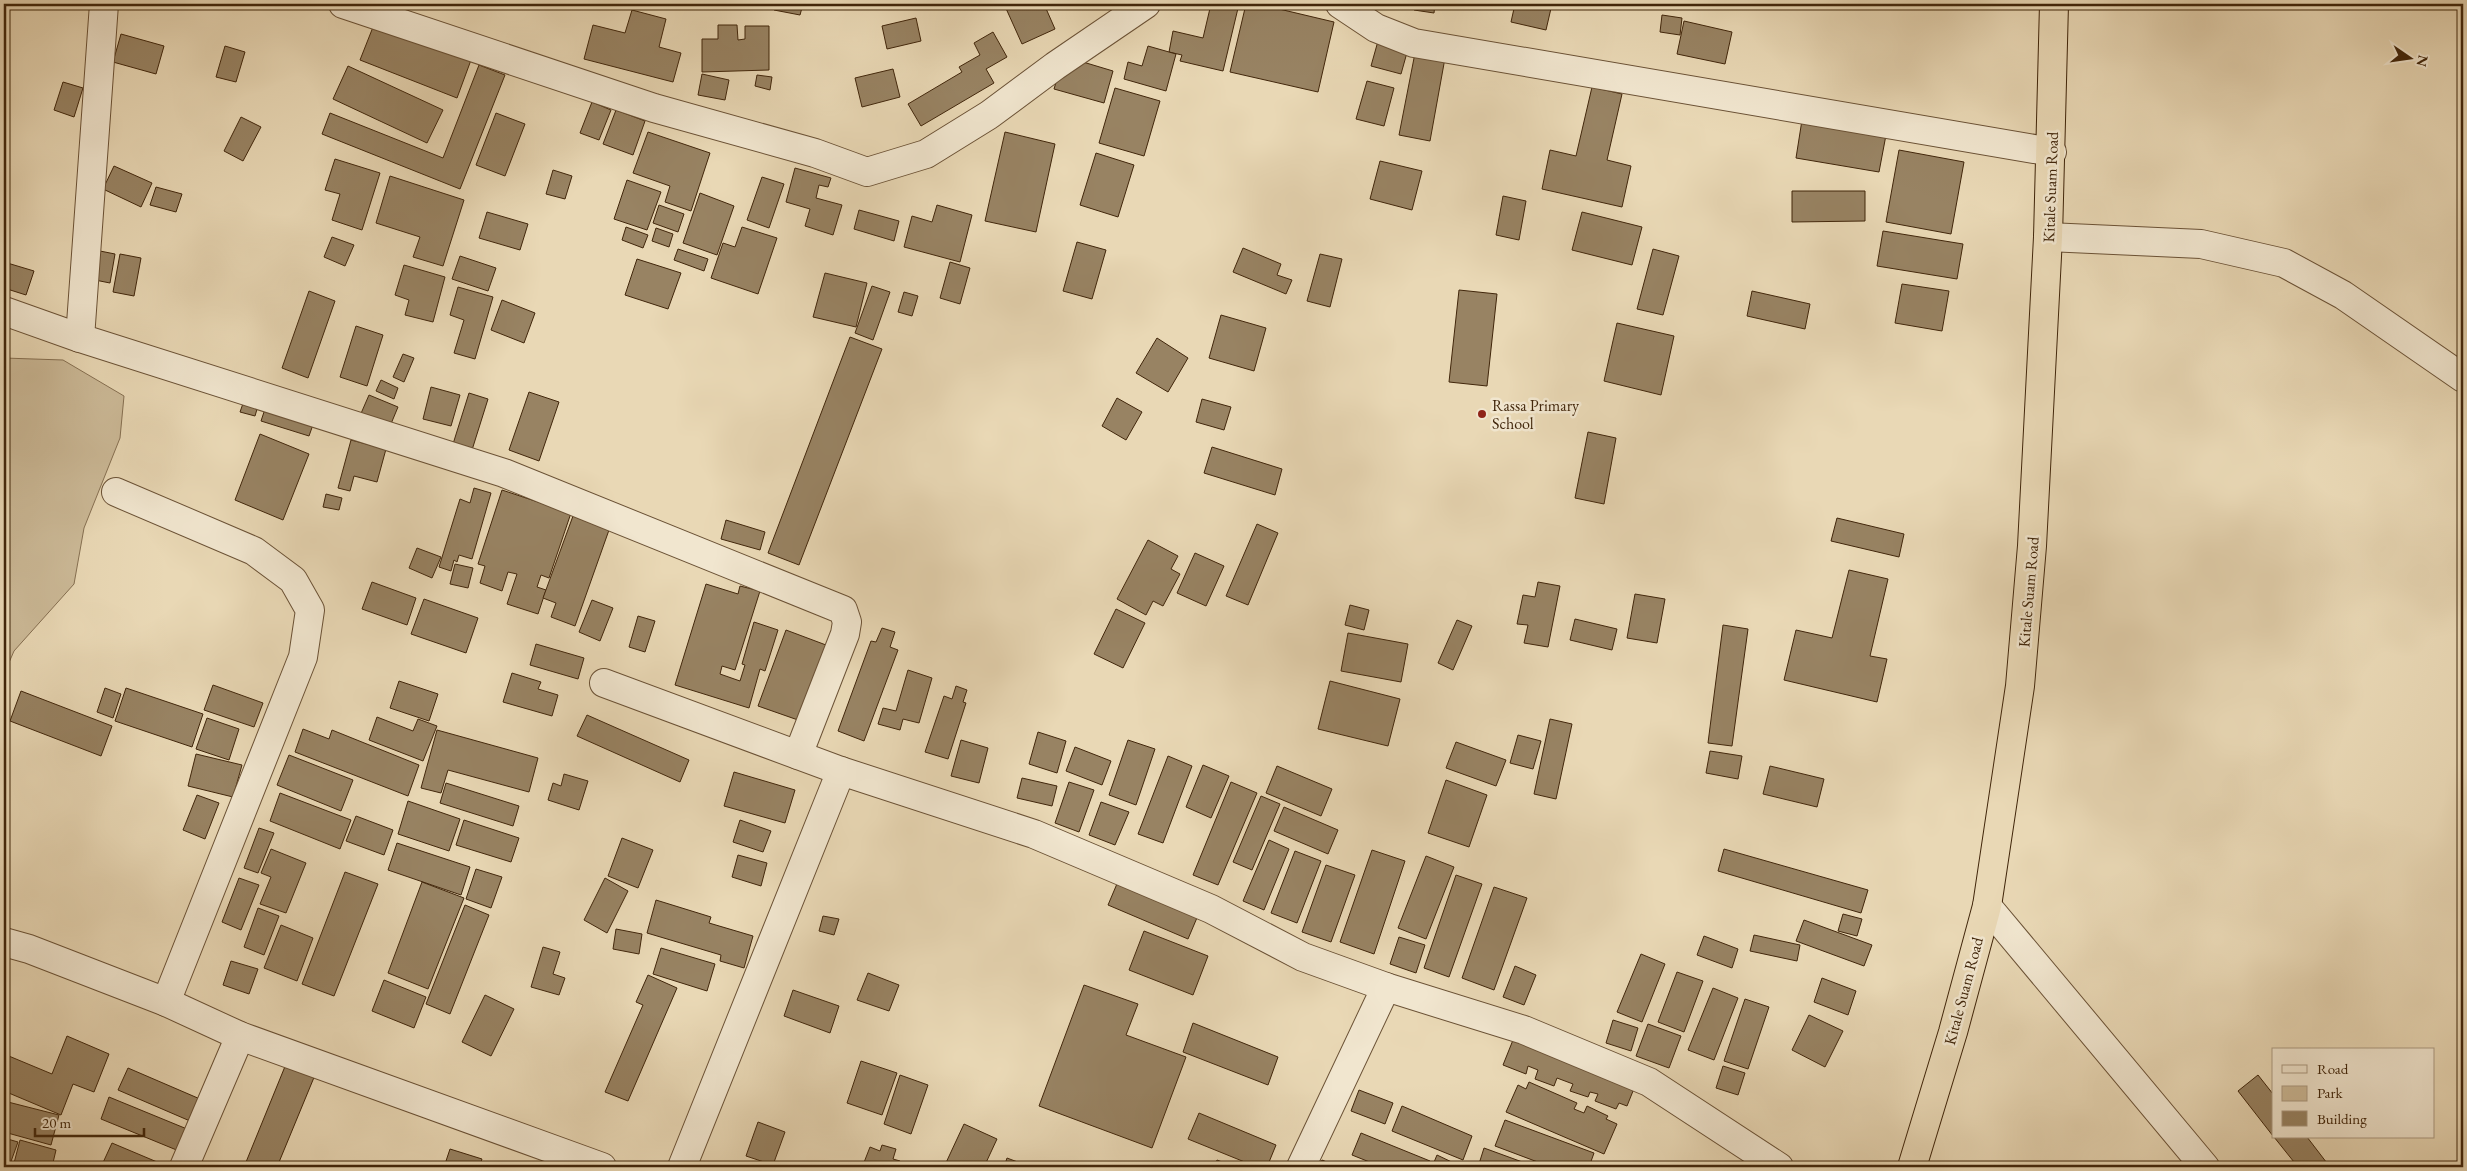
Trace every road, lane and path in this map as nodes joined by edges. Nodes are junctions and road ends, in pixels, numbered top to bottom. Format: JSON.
{"nodes":[{"id":1,"x":104,"y":4,"type":"edge"},
{"id":2,"x":343,"y":4,"type":"edge"},
{"id":3,"x":1146,"y":4,"type":"edge"},
{"id":4,"x":1340,"y":4,"type":"edge"},
{"id":5,"x":2054,"y":4,"type":"edge"},
{"id":6,"x":2052,"y":152,"type":"junction"},
{"id":7,"x":2048,"y":238,"type":"junction"},
{"id":8,"x":4,"y":311,"type":"edge"},
{"id":9,"x":80,"y":338,"type":"junction"},
{"id":10,"x":2463,"y":378,"type":"edge"},
{"id":11,"x":116,"y":492,"type":"dead end"},
{"id":12,"x":604,"y":683,"type":"dead end"},
{"id":13,"x":798,"y":755,"type":"junction"},
{"id":14,"x":841,"y":771,"type":"junction"},
{"id":15,"x":1987,"y":906,"type":"junction"},
{"id":16,"x":4,"y":942,"type":"edge"},
{"id":17,"x":1386,"y":987,"type":"junction"},
{"id":18,"x":166,"y":1002,"type":"junction"},
{"id":19,"x":240,"y":1036,"type":"junction"},
{"id":20,"x":184,"y":1167,"type":"edge"},
{"id":21,"x":602,"y":1167,"type":"edge"},
{"id":22,"x":682,"y":1167,"type":"edge"},
{"id":23,"x":1301,"y":1167,"type":"edge"},
{"id":24,"x":1779,"y":1167,"type":"edge"},
{"id":25,"x":1912,"y":1167,"type":"edge"},
{"id":26,"x":2206,"y":1167,"type":"edge"}],
"edges":[{"from":1,"to":9,"type":"street"},
{"from":2,"to":3,"type":"street"},
{"from":4,"to":6,"type":"street"},
{"from":5,"to":6,"type":"highway","name":"Kitale Suam Road"},
{"from":6,"to":7,"type":"highway","name":"Kitale Suam Road"},
{"from":7,"to":10,"type":"street"},
{"from":7,"to":15,"type":"highway","name":"Kitale Suam Road"},
{"from":8,"to":9,"type":"street"},
{"from":9,"to":13,"type":"street"},
{"from":11,"to":18,"type":"street"},
{"from":12,"to":13,"type":"street"},
{"from":13,"to":14,"type":"street"},
{"from":14,"to":17,"type":"street"},
{"from":14,"to":22,"type":"street"},
{"from":15,"to":25,"type":"highway","name":"Kitale Suam Road"},
{"from":15,"to":26,"type":"street"},
{"from":16,"to":18,"type":"street"},
{"from":17,"to":23,"type":"street"},
{"from":17,"to":24,"type":"street"},
{"from":18,"to":19,"type":"street"},
{"from":19,"to":20,"type":"street"},
{"from":19,"to":21,"type":"street"}]}
